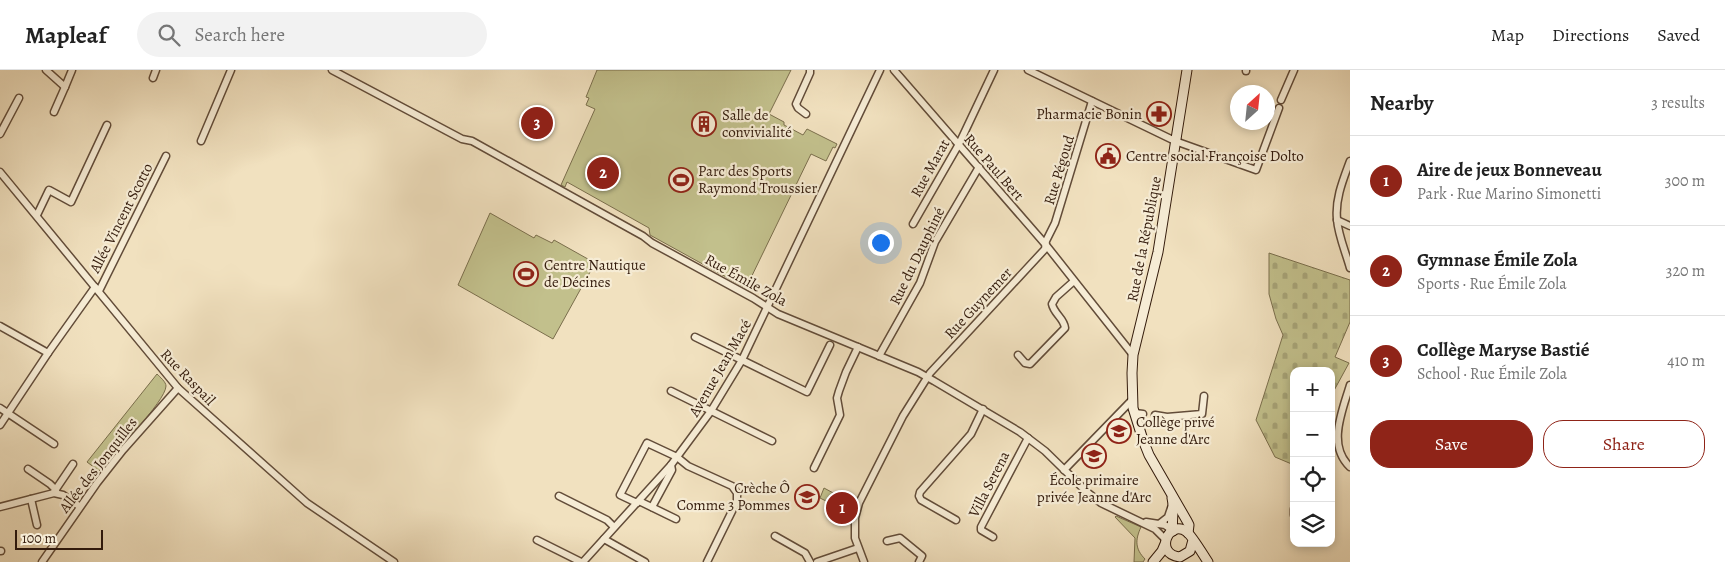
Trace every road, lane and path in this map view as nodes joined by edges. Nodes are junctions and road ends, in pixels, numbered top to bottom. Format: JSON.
{"nodes":[{"id":1,"x":46,"y":70,"type":"edge"},
{"id":2,"x":72,"y":70,"type":"edge"},
{"id":3,"x":156,"y":70,"type":"edge"},
{"id":4,"x":231,"y":70,"type":"edge"},
{"id":5,"x":332,"y":70,"type":"edge"},
{"id":6,"x":810,"y":70,"type":"edge"},
{"id":7,"x":880,"y":70,"type":"edge"},
{"id":8,"x":894,"y":70,"type":"edge"},
{"id":9,"x":994,"y":70,"type":"edge"},
{"id":10,"x":1028,"y":70,"type":"edge"},
{"id":11,"x":1187,"y":70,"type":"edge"},
{"id":12,"x":1294,"y":70,"type":"edge"},
{"id":13,"x":153,"y":78,"type":"dead end"},
{"id":14,"x":65,"y":87,"type":"junction"},
{"id":15,"x":19,"y":98,"type":"dead end"},
{"id":16,"x":1281,"y":100,"type":"dead end"},
{"id":17,"x":1092,"y":101,"type":"junction"},
{"id":18,"x":1279,"y":108,"type":"dead end"},
{"id":19,"x":54,"y":112,"type":"dead end"},
{"id":20,"x":806,"y":114,"type":"dead end"},
{"id":21,"x":107,"y":125,"type":"dead end"},
{"id":22,"x":0,"y":134,"type":"edge"},
{"id":23,"x":201,"y":141,"type":"dead end"},
{"id":24,"x":1175,"y":141,"type":"junction"},
{"id":25,"x":959,"y":144,"type":"junction"},
{"id":26,"x":166,"y":156,"type":"dead end"},
{"id":27,"x":1350,"y":162,"type":"edge"},
{"id":28,"x":979,"y":167,"type":"junction"},
{"id":29,"x":0,"y":172,"type":"edge"},
{"id":30,"x":37,"y":215,"type":"junction"},
{"id":31,"x":1337,"y":220,"type":"junction"},
{"id":32,"x":913,"y":224,"type":"dead end"},
{"id":33,"x":1350,"y":226,"type":"edge"},
{"id":34,"x":1046,"y":245,"type":"junction"},
{"id":35,"x":1350,"y":268,"type":"edge"},
{"id":36,"x":1074,"y":281,"type":"junction"},
{"id":37,"x":97,"y":289,"type":"junction"},
{"id":38,"x":768,"y":307,"type":"junction"},
{"id":39,"x":0,"y":326,"type":"edge"},
{"id":40,"x":695,"y":337,"type":"dead end"},
{"id":41,"x":830,"y":345,"type":"dead end"},
{"id":42,"x":858,"y":347,"type":"junction"},
{"id":43,"x":48,"y":353,"type":"junction"},
{"id":44,"x":1018,"y":355,"type":"dead end"},
{"id":45,"x":1134,"y":355,"type":"junction"},
{"id":46,"x":879,"y":356,"type":"junction"},
{"id":47,"x":742,"y":360,"type":"junction"},
{"id":48,"x":927,"y":377,"type":"junction"},
{"id":49,"x":1350,"y":386,"type":"edge"},
{"id":50,"x":178,"y":388,"type":"junction"},
{"id":51,"x":671,"y":391,"type":"dead end"},
{"id":52,"x":1204,"y":396,"type":"dead end"},
{"id":53,"x":1132,"y":400,"type":"junction"},
{"id":54,"x":0,"y":408,"type":"edge"},
{"id":55,"x":983,"y":409,"type":"junction"},
{"id":56,"x":711,"y":411,"type":"junction"},
{"id":57,"x":8,"y":413,"type":"junction"},
{"id":58,"x":1155,"y":415,"type":"dead end"},
{"id":59,"x":0,"y":424,"type":"edge"},
{"id":60,"x":1028,"y":438,"type":"junction"},
{"id":61,"x":772,"y":441,"type":"dead end"},
{"id":62,"x":54,"y":444,"type":"dead end"},
{"id":63,"x":1338,"y":446,"type":"junction"},
{"id":64,"x":1335,"y":448,"type":"edge"},
{"id":65,"x":677,"y":457,"type":"junction"},
{"id":66,"x":73,"y":464,"type":"dead end"},
{"id":67,"x":671,"y":465,"type":"junction"},
{"id":68,"x":1349,"y":466,"type":"edge"},
{"id":69,"x":814,"y":468,"type":"dead end"},
{"id":70,"x":28,"y":469,"type":"dead end"},
{"id":71,"x":1064,"y":470,"type":"junction"},
{"id":72,"x":55,"y":492,"type":"junction"},
{"id":73,"x":559,"y":496,"type":"dead end"},
{"id":74,"x":1172,"y":497,"type":"junction"},
{"id":75,"x":31,"y":499,"type":"junction"},
{"id":76,"x":638,"y":502,"type":"junction"},
{"id":77,"x":79,"y":506,"type":"junction"},
{"id":78,"x":0,"y":507,"type":"edge"},
{"id":79,"x":652,"y":507,"type":"junction"},
{"id":80,"x":676,"y":519,"type":"dead end"},
{"id":81,"x":956,"y":520,"type":"dead end"},
{"id":82,"x":1140,"y":521,"type":"junction"},
{"id":83,"x":1159,"y":524,"type":"junction"},
{"id":84,"x":37,"y":525,"type":"dead end"},
{"id":85,"x":614,"y":527,"type":"junction"},
{"id":86,"x":1173,"y":531,"type":"junction"},
{"id":87,"x":775,"y":536,"type":"dead end"},
{"id":88,"x":993,"y":537,"type":"dead end"},
{"id":89,"x":1190,"y":537,"type":"junction"},
{"id":90,"x":604,"y":539,"type":"junction"},
{"id":91,"x":537,"y":540,"type":"dead end"},
{"id":92,"x":887,"y":541,"type":"dead end"},
{"id":93,"x":1166,"y":542,"type":"junction"},
{"id":94,"x":858,"y":548,"type":"junction"},
{"id":95,"x":1178,"y":557,"type":"junction"},
{"id":96,"x":42,"y":562,"type":"edge"},
{"id":97,"x":394,"y":562,"type":"edge"},
{"id":98,"x":582,"y":562,"type":"edge"},
{"id":99,"x":645,"y":562,"type":"edge"},
{"id":100,"x":707,"y":562,"type":"edge"},
{"id":101,"x":810,"y":562,"type":"edge"},
{"id":102,"x":817,"y":562,"type":"edge"},
{"id":103,"x":864,"y":562,"type":"edge"},
{"id":104,"x":919,"y":562,"type":"edge"},
{"id":105,"x":1153,"y":562,"type":"edge"},
{"id":106,"x":1164,"y":562,"type":"edge"},
{"id":107,"x":1190,"y":562,"type":"edge"},
{"id":108,"x":1208,"y":562,"type":"edge"}],
"edges":[{"from":1,"to":14,"type":"street"},
{"from":2,"to":14,"type":"street"},
{"from":3,"to":13,"type":"street"},
{"from":4,"to":23,"type":"street"},
{"from":5,"to":38,"type":"street","name":"Rue Émile Zola"},
{"from":6,"to":20,"type":"street"},
{"from":7,"to":38,"type":"street","name":"Avenue Jean Macé"},
{"from":8,"to":25,"type":"street","name":"Rue Paul Bert"},
{"from":9,"to":25,"type":"street","name":"Rue Marat"},
{"from":10,"to":17,"type":"street"},
{"from":11,"to":24,"type":"street","name":"Rue de la République"},
{"from":12,"to":16,"type":"street"},
{"from":14,"to":19,"type":"street"},
{"from":15,"to":22,"type":"street"},
{"from":17,"to":24,"type":"street"},
{"from":17,"to":34,"type":"street","name":"Rue Pégoud"},
{"from":18,"to":24,"type":"street"},
{"from":21,"to":30,"type":"street"},
{"from":24,"to":45,"type":"street","name":"Rue de la République"},
{"from":25,"to":28,"type":"street","name":"Rue Paul Bert"},
{"from":25,"to":32,"type":"street","name":"Rue Marat"},
{"from":26,"to":37,"type":"street","name":"Allée Vincent Scotto"},
{"from":27,"to":31,"type":"street"},
{"from":28,"to":34,"type":"street","name":"Rue Paul Bert"},
{"from":28,"to":46,"type":"street","name":"Rue du Dauphiné"},
{"from":29,"to":30,"type":"street","name":"Rue Raspail"},
{"from":30,"to":37,"type":"street","name":"Rue Raspail"},
{"from":31,"to":33,"type":"street"},
{"from":31,"to":35,"type":"street"},
{"from":34,"to":36,"type":"street","name":"Rue Paul Bert"},
{"from":34,"to":48,"type":"street","name":"Rue Guynemer"},
{"from":36,"to":44,"type":"street"},
{"from":36,"to":45,"type":"street","name":"Rue Paul Bert"},
{"from":37,"to":43,"type":"street","name":"Allée Vincent Scotto"},
{"from":37,"to":50,"type":"street","name":"Rue Raspail"},
{"from":38,"to":42,"type":"street","name":"Rue Émile Zola"},
{"from":38,"to":47,"type":"street","name":"Avenue Jean Macé"},
{"from":39,"to":43,"type":"street"},
{"from":40,"to":47,"type":"street"},
{"from":41,"to":47,"type":"street"},
{"from":42,"to":46,"type":"street","name":"Rue Émile Zola"},
{"from":42,"to":69,"type":"street"},
{"from":43,"to":57,"type":"street","name":"Allée Vincent Scotto"},
{"from":45,"to":53,"type":"street","name":"Rue de la République"},
{"from":46,"to":48,"type":"street","name":"Rue Émile Zola"},
{"from":47,"to":56,"type":"street","name":"Avenue Jean Macé"},
{"from":48,"to":55,"type":"street","name":"Rue Émile Zola"},
{"from":48,"to":94,"type":"street","name":"Rue Guynemer"},
{"from":49,"to":63,"type":"street"},
{"from":50,"to":77,"type":"street","name":"Allée des Jonquilles"},
{"from":50,"to":97,"type":"street","name":"Rue Raspail"},
{"from":51,"to":56,"type":"street"},
{"from":52,"to":58,"type":"street"},
{"from":53,"to":71,"type":"street"},
{"from":53,"to":74,"type":"street","name":"Rue de la République"},
{"from":54,"to":57,"type":"street"},
{"from":55,"to":60,"type":"street","name":"Rue Émile Zola"},
{"from":55,"to":81,"type":"street"},
{"from":56,"to":61,"type":"street"},
{"from":56,"to":65,"type":"street","name":"Avenue Jean Macé"},
{"from":57,"to":59,"type":"street","name":"Allée Vincent Scotto"},
{"from":57,"to":62,"type":"street"},
{"from":60,"to":71,"type":"street","name":"Rue Émile Zola"},
{"from":60,"to":88,"type":"street","name":"Villa Serena"},
{"from":63,"to":64,"type":"street"},
{"from":63,"to":68,"type":"street"},
{"from":65,"to":67,"type":"street","name":"Avenue Jean Macé"},
{"from":65,"to":76,"type":"street"},
{"from":65,"to":100,"type":"street"},
{"from":66,"to":72,"type":"street"},
{"from":67,"to":76,"type":"street","name":"Avenue Jean Macé"},
{"from":67,"to":79,"type":"street"},
{"from":70,"to":72,"type":"street"},
{"from":71,"to":82,"type":"street","name":"Rue Émile Zola"},
{"from":72,"to":75,"type":"street"},
{"from":72,"to":77,"type":"street"},
{"from":73,"to":85,"type":"street"},
{"from":74,"to":83,"type":"street"},
{"from":74,"to":86,"type":"street","name":"Rue de la République"},
{"from":74,"to":89,"type":"street","name":"Rue de la République"},
{"from":75,"to":78,"type":"street"},
{"from":75,"to":84,"type":"street"},
{"from":76,"to":79,"type":"street"},
{"from":76,"to":85,"type":"street","name":"Avenue Jean Macé"},
{"from":77,"to":96,"type":"street","name":"Allée des Jonquilles"},
{"from":79,"to":80,"type":"street"},
{"from":82,"to":83,"type":"street","name":"Rue Émile Zola"},
{"from":82,"to":93,"type":"street","name":"Rue Émile Zola"},
{"from":83,"to":86,"type":"street","name":"Rue Émile Zola"},
{"from":85,"to":90,"type":"street","name":"Avenue Jean Macé"},
{"from":86,"to":89,"type":"street"},
{"from":86,"to":93,"type":"street"},
{"from":87,"to":101,"type":"street"},
{"from":89,"to":95,"type":"street"},
{"from":89,"to":108,"type":"street","name":"Rue de la République"},
{"from":90,"to":98,"type":"street","name":"Avenue Jean Macé"},
{"from":90,"to":99,"type":"street"},
{"from":91,"to":98,"type":"street"},
{"from":92,"to":104,"type":"street"},
{"from":93,"to":95,"type":"street"},
{"from":93,"to":105,"type":"street"},
{"from":94,"to":102,"type":"street"},
{"from":94,"to":103,"type":"street","name":"Rue Guynemer"},
{"from":95,"to":106,"type":"street"},
{"from":95,"to":107,"type":"street"}]}
